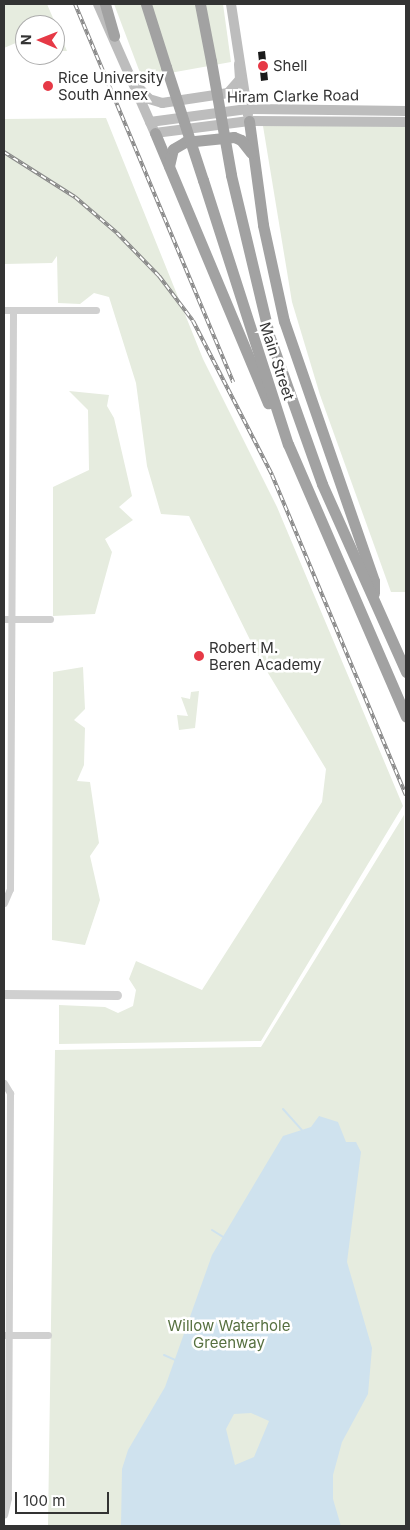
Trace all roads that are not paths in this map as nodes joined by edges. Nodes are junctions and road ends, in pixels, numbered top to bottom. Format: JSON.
{"nodes":[{"id":1,"x":98,"y":4,"type":"edge"},
{"id":2,"x":104,"y":4,"type":"edge"},
{"id":3,"x":146,"y":4,"type":"edge"},
{"id":4,"x":200,"y":4,"type":"edge"},
{"id":5,"x":230,"y":4,"type":"edge"},
{"id":6,"x":114,"y":36,"type":"junction"},
{"id":7,"x":239,"y":64,"type":"junction"},
{"id":8,"x":134,"y":81,"type":"junction"},
{"id":9,"x":247,"y":109,"type":"junction"},
{"id":10,"x":354,"y":110,"type":"junction"},
{"id":11,"x":406,"y":111,"type":"edge"},
{"id":12,"x":249,"y":121,"type":"junction"},
{"id":13,"x":150,"y":122,"type":"junction"},
{"id":14,"x":354,"y":122,"type":"junction"},
{"id":15,"x":406,"y":122,"type":"edge"},
{"id":16,"x":155,"y":133,"type":"junction"},
{"id":17,"x":253,"y":156,"type":"junction"},
{"id":18,"x":169,"y":166,"type":"junction"},
{"id":19,"x":4,"y":310,"type":"edge"},
{"id":20,"x":13,"y":310,"type":"junction"},
{"id":21,"x":96,"y":310,"type":"dead end"},
{"id":22,"x":295,"y":461,"type":"junction"},
{"id":23,"x":374,"y":597,"type":"junction"},
{"id":24,"x":8,"y":619,"type":"edge"},
{"id":25,"x":50,"y":619,"type":"dead end"},
{"id":26,"x":406,"y":672,"type":"edge"},
{"id":27,"x":406,"y":717,"type":"edge"},
{"id":28,"x":6,"y":901,"type":"edge"},
{"id":29,"x":4,"y":994,"type":"edge"},
{"id":30,"x":116,"y":994,"type":"dead end"},
{"id":31,"x":4,"y":1083,"type":"edge"},
{"id":32,"x":6,"y":1335,"type":"edge"},
{"id":33,"x":48,"y":1335,"type":"dead end"},
{"id":34,"x":4,"y":1515,"type":"edge"}],
"edges":[{"from":1,"to":6,"type":"main road"},
{"from":2,"to":6,"type":"highway"},
{"from":3,"to":22,"type":"highway","name":"Main Street","bridge":true},
{"from":4,"to":23,"type":"highway","name":"Main Street","bridge":true},
{"from":5,"to":7,"type":"main road"},
{"from":6,"to":8,"type":"main road"},
{"from":7,"to":8,"type":"main road"},
{"from":7,"to":9,"type":"main road"},
{"from":8,"to":13,"type":"main road"},
{"from":9,"to":10,"type":"main road","name":"Hiram Clarke Road"},
{"from":9,"to":12,"type":"main road"},
{"from":9,"to":13,"type":"main road","name":"Hiram Clarke Road"},
{"from":10,"to":11,"type":"main road","name":"Hiram Clarke Road"},
{"from":10,"to":14,"type":"main road"},
{"from":12,"to":14,"type":"main road","name":"Hiram Clarke Road"},
{"from":12,"to":16,"type":"main road","name":"Hiram Clarke Road"},
{"from":12,"to":17,"type":"highway"},
{"from":13,"to":16,"type":"main road"},
{"from":14,"to":15,"type":"main road","name":"Hiram Clarke Road"},
{"from":16,"to":18,"type":"highway"},
{"from":17,"to":18,"type":"highway"},
{"from":17,"to":23,"type":"highway"},
{"from":18,"to":22,"type":"highway"},
{"from":19,"to":20,"type":"street"},
{"from":20,"to":21,"type":"street"},
{"from":20,"to":24,"type":"street"},
{"from":22,"to":27,"type":"highway","name":"Main Street"},
{"from":23,"to":26,"type":"highway","name":"Main Street"},
{"from":24,"to":25,"type":"street"},
{"from":24,"to":28,"type":"street"},
{"from":29,"to":30,"type":"street"},
{"from":31,"to":32,"type":"street"},
{"from":32,"to":33,"type":"street"},
{"from":32,"to":34,"type":"street"}]}
